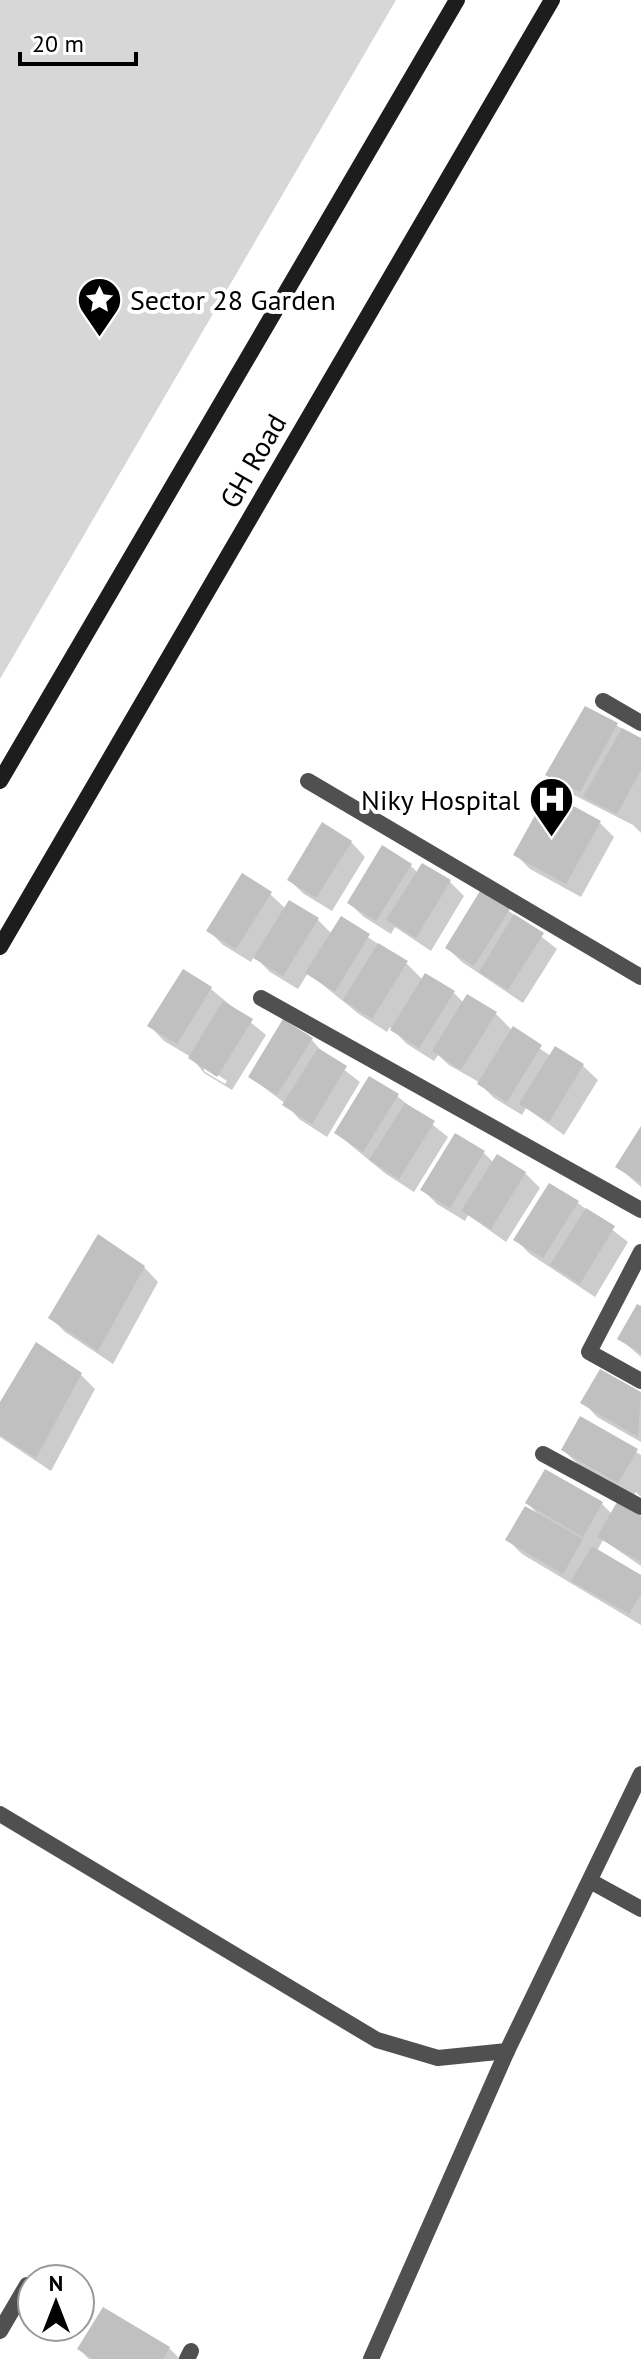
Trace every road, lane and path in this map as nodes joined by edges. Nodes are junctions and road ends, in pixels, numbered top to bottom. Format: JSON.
{"nodes":[{"id":1,"x":457,"y":0,"type":"edge"},
{"id":2,"x":552,"y":0,"type":"edge"},
{"id":3,"x":603,"y":701,"type":"dead end"},
{"id":4,"x":641,"y":723,"type":"edge"},
{"id":5,"x":0,"y":781,"type":"edge"},
{"id":6,"x":308,"y":781,"type":"dead end"},
{"id":7,"x":0,"y":947,"type":"edge"},
{"id":8,"x":641,"y":977,"type":"edge"},
{"id":9,"x":261,"y":998,"type":"dead end"},
{"id":10,"x":641,"y":1210,"type":"edge"},
{"id":11,"x":641,"y":1252,"type":"edge"},
{"id":12,"x":641,"y":1381,"type":"edge"},
{"id":13,"x":543,"y":1454,"type":"dead end"},
{"id":14,"x":641,"y":1507,"type":"edge"},
{"id":15,"x":641,"y":1774,"type":"edge"},
{"id":16,"x":0,"y":1814,"type":"edge"},
{"id":17,"x":592,"y":1882,"type":"junction"},
{"id":18,"x":641,"y":1909,"type":"edge"},
{"id":19,"x":507,"y":2051,"type":"junction"},
{"id":20,"x":16,"y":2304,"type":"edge"},
{"id":21,"x":0,"y":2331,"type":"edge"},
{"id":22,"x":371,"y":2359,"type":"edge"}],
"edges":[{"from":1,"to":5,"type":"main road","name":"GH Road"},
{"from":2,"to":7,"type":"main road","name":"GH Road"},
{"from":3,"to":4,"type":"street"},
{"from":6,"to":8,"type":"street"},
{"from":9,"to":10,"type":"street"},
{"from":11,"to":12,"type":"street"},
{"from":13,"to":14,"type":"street"},
{"from":15,"to":17,"type":"street"},
{"from":16,"to":19,"type":"street"},
{"from":17,"to":18,"type":"street"},
{"from":17,"to":19,"type":"street"},
{"from":19,"to":22,"type":"street"},
{"from":20,"to":21,"type":"street"}]}
